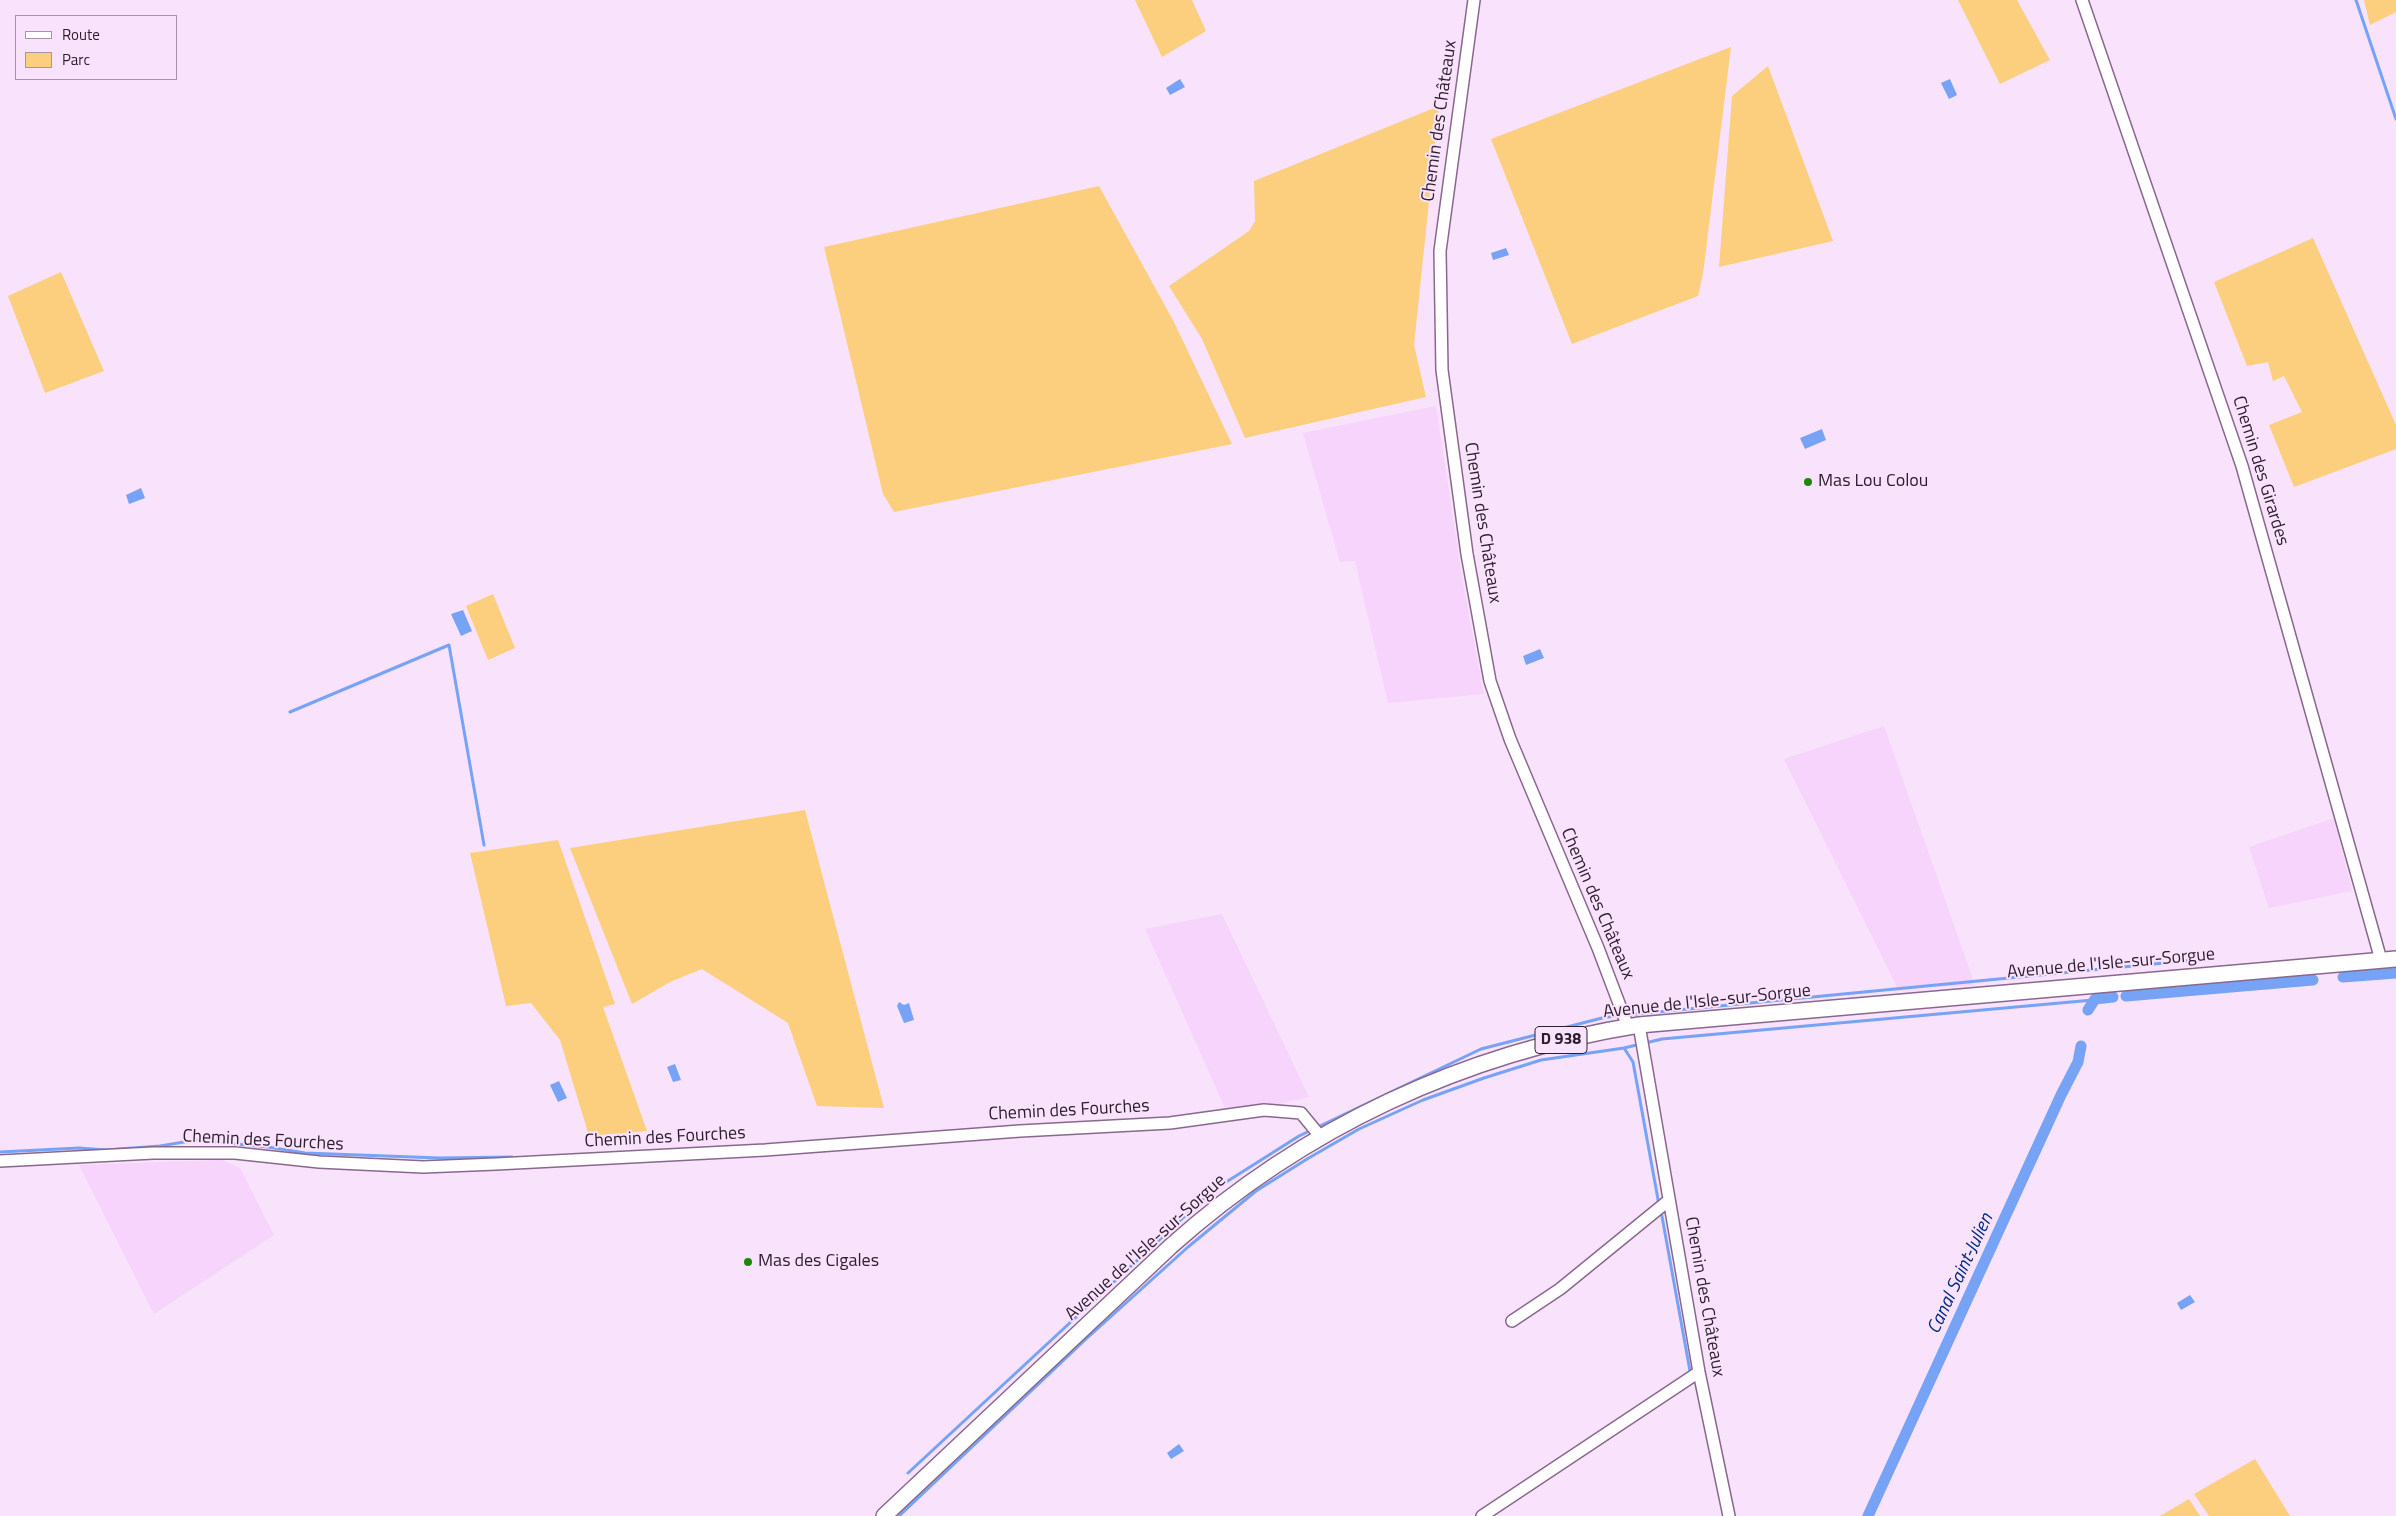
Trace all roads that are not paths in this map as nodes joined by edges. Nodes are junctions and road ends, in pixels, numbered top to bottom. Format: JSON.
{"nodes":[{"id":1,"x":1474,"y":0,"type":"edge"},
{"id":2,"x":2082,"y":0,"type":"edge"},
{"id":3,"x":2389,"y":959,"type":"edge"},
{"id":4,"x":1634,"y":1026,"type":"junction"},
{"id":5,"x":1320,"y":1136,"type":"junction"},
{"id":6,"x":0,"y":1161,"type":"edge"},
{"id":7,"x":1668,"y":1201,"type":"junction"},
{"id":8,"x":1512,"y":1322,"type":"dead end"},
{"id":9,"x":1699,"y":1372,"type":"junction"},
{"id":10,"x":884,"y":1516,"type":"edge"},
{"id":11,"x":1482,"y":1516,"type":"edge"},
{"id":12,"x":1729,"y":1516,"type":"edge"}],
"edges":[{"from":1,"to":4,"type":"street","name":"Chemin des Châteaux"},
{"from":2,"to":3,"type":"street","name":"Chemin des Girardes"},
{"from":3,"to":4,"type":"main road","name":"Avenue de l'Isle-sur-Sorgue","number":"D 938"},
{"from":4,"to":5,"type":"main road","name":"Avenue de l'Isle-sur-Sorgue","number":"D 938"},
{"from":4,"to":7,"type":"street","name":"Chemin des Châteaux"},
{"from":5,"to":6,"type":"street","name":"Chemin des Fourches"},
{"from":5,"to":10,"type":"main road","name":"Avenue de l'Isle-sur-Sorgue","number":"D 938"},
{"from":7,"to":8,"type":"street"},
{"from":7,"to":9,"type":"street","name":"Chemin des Châteaux"},
{"from":9,"to":11,"type":"street"},
{"from":9,"to":12,"type":"street","name":"Chemin des Châteaux"}]}
